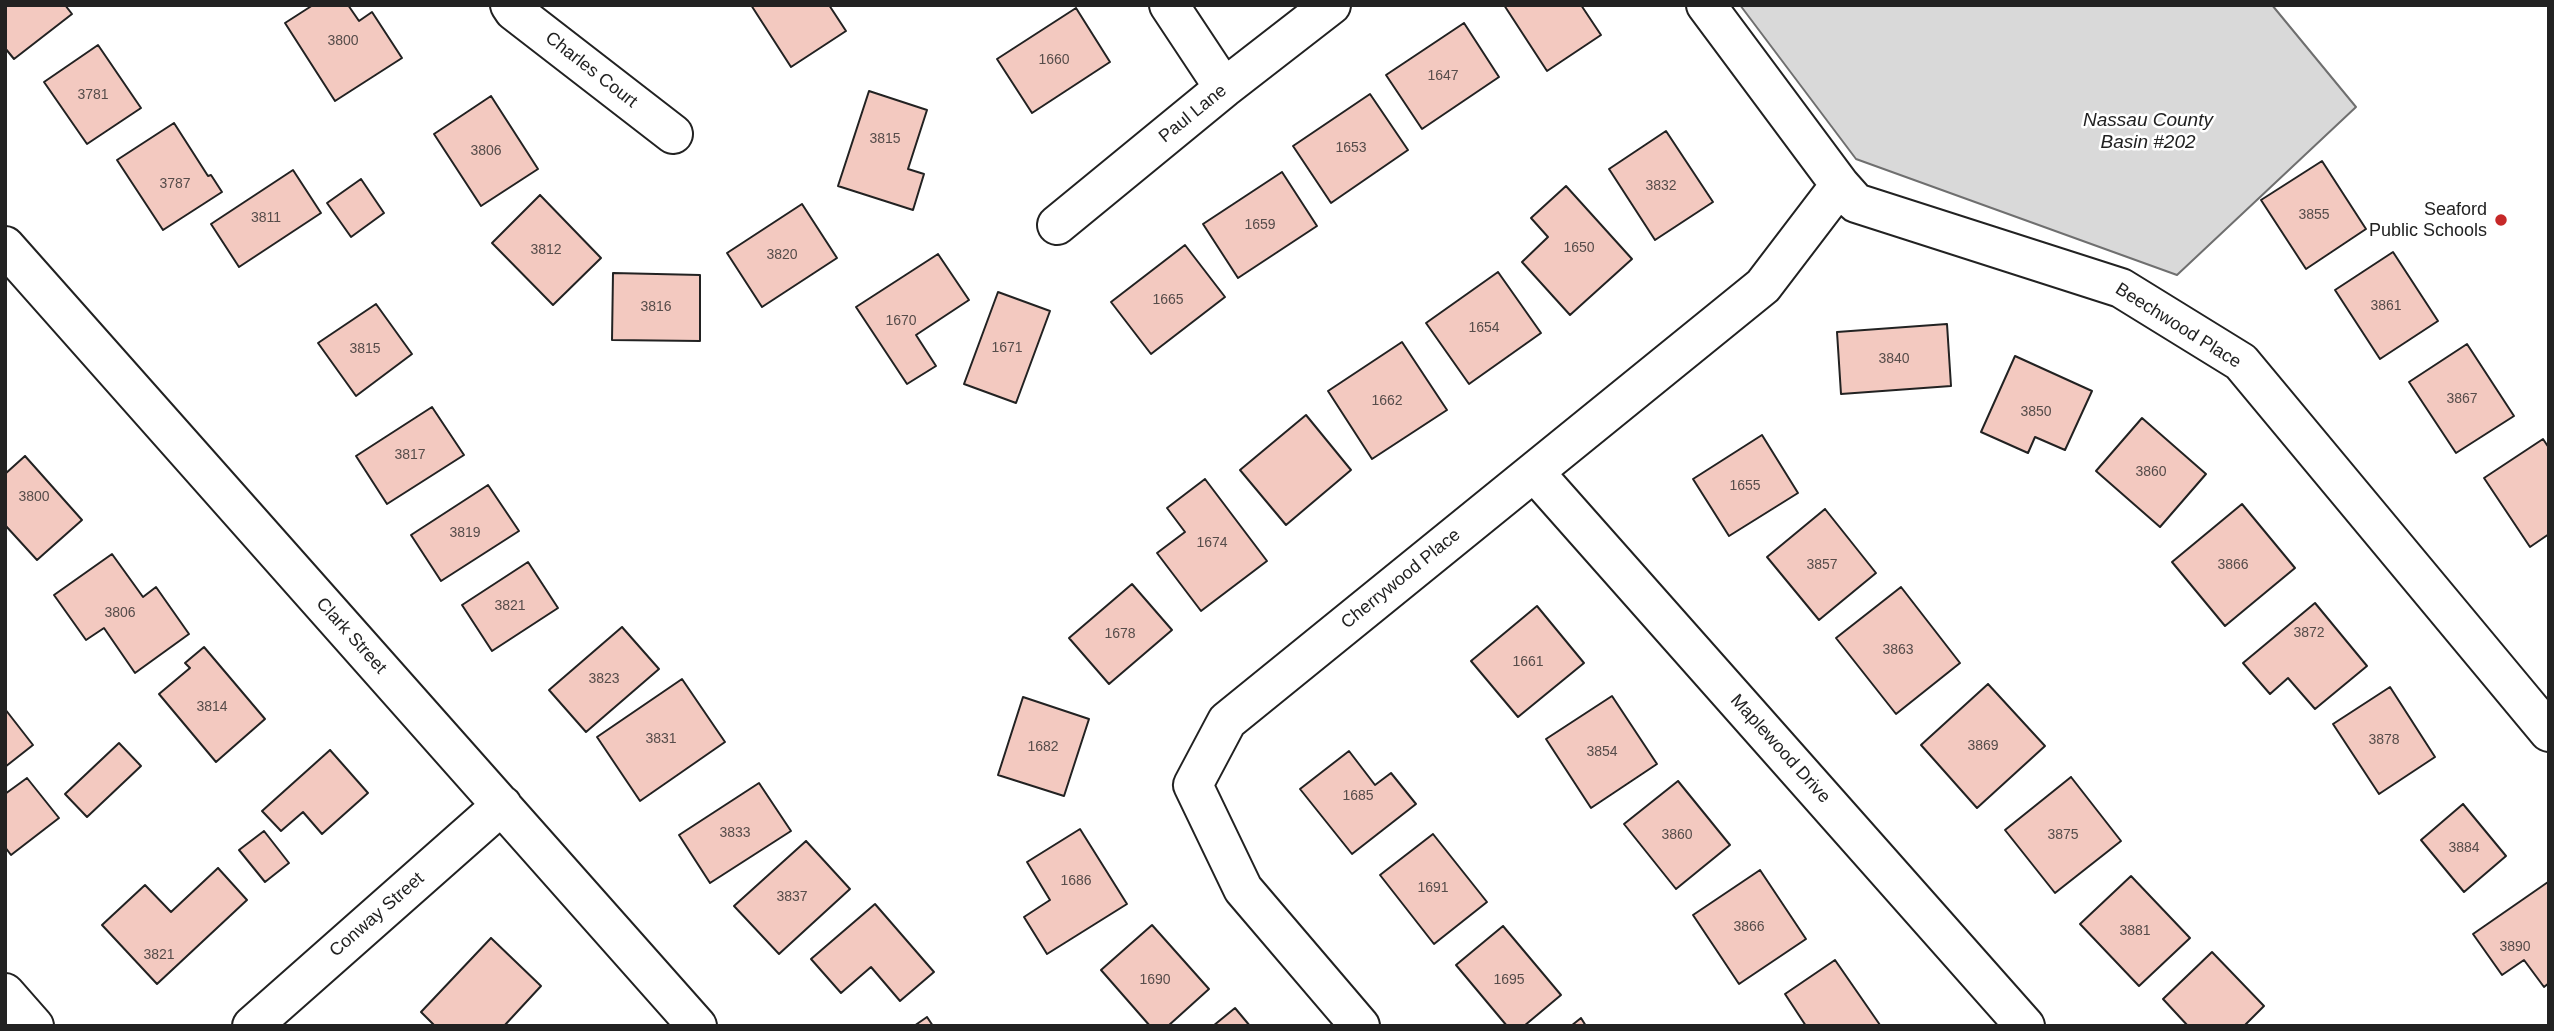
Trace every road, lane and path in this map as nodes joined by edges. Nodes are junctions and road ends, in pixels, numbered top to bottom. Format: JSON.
{"nodes":[{"id":1,"x":510,"y":5,"type":"edge"},
{"id":2,"x":1169,"y":5,"type":"edge"},
{"id":3,"x":1331,"y":5,"type":"edge"},
{"id":4,"x":1706,"y":5,"type":"edge"},
{"id":5,"x":1224,"y":88,"type":"junction"},
{"id":6,"x":673,"y":134,"type":"dead end"},
{"id":7,"x":1840,"y":185,"type":"junction"},
{"id":8,"x":1057,"y":225,"type":"dead end"},
{"id":9,"x":5,"y":246,"type":"edge"},
{"id":10,"x":1534,"y":472,"type":"junction"},
{"id":11,"x":2549,"y":732,"type":"edge"},
{"id":12,"x":502,"y":805,"type":"junction"},
{"id":13,"x":5,"y":993,"type":"edge"},
{"id":14,"x":34,"y":1026,"type":"edge"},
{"id":15,"x":252,"y":1026,"type":"edge"},
{"id":16,"x":697,"y":1026,"type":"edge"},
{"id":17,"x":1360,"y":1026,"type":"edge"},
{"id":18,"x":2025,"y":1026,"type":"edge"}],
"edges":[{"from":1,"to":6,"type":"street","name":"Charles Court"},
{"from":2,"to":5,"type":"street"},
{"from":3,"to":5,"type":"street","name":"Paul Lane"},
{"from":4,"to":7,"type":"street","name":"Beechwood Place"},
{"from":5,"to":8,"type":"street","name":"Paul Lane"},
{"from":7,"to":10,"type":"street","name":"Cherrywood Place"},
{"from":7,"to":11,"type":"street","name":"Beechwood Place"},
{"from":9,"to":12,"type":"street","name":"Clark Street"},
{"from":10,"to":17,"type":"street","name":"Cherrywood Place"},
{"from":10,"to":18,"type":"street","name":"Maplewood Drive"},
{"from":12,"to":15,"type":"street","name":"Conway Street"},
{"from":12,"to":16,"type":"street","name":"Clark Street"},
{"from":13,"to":14,"type":"street"}]}
